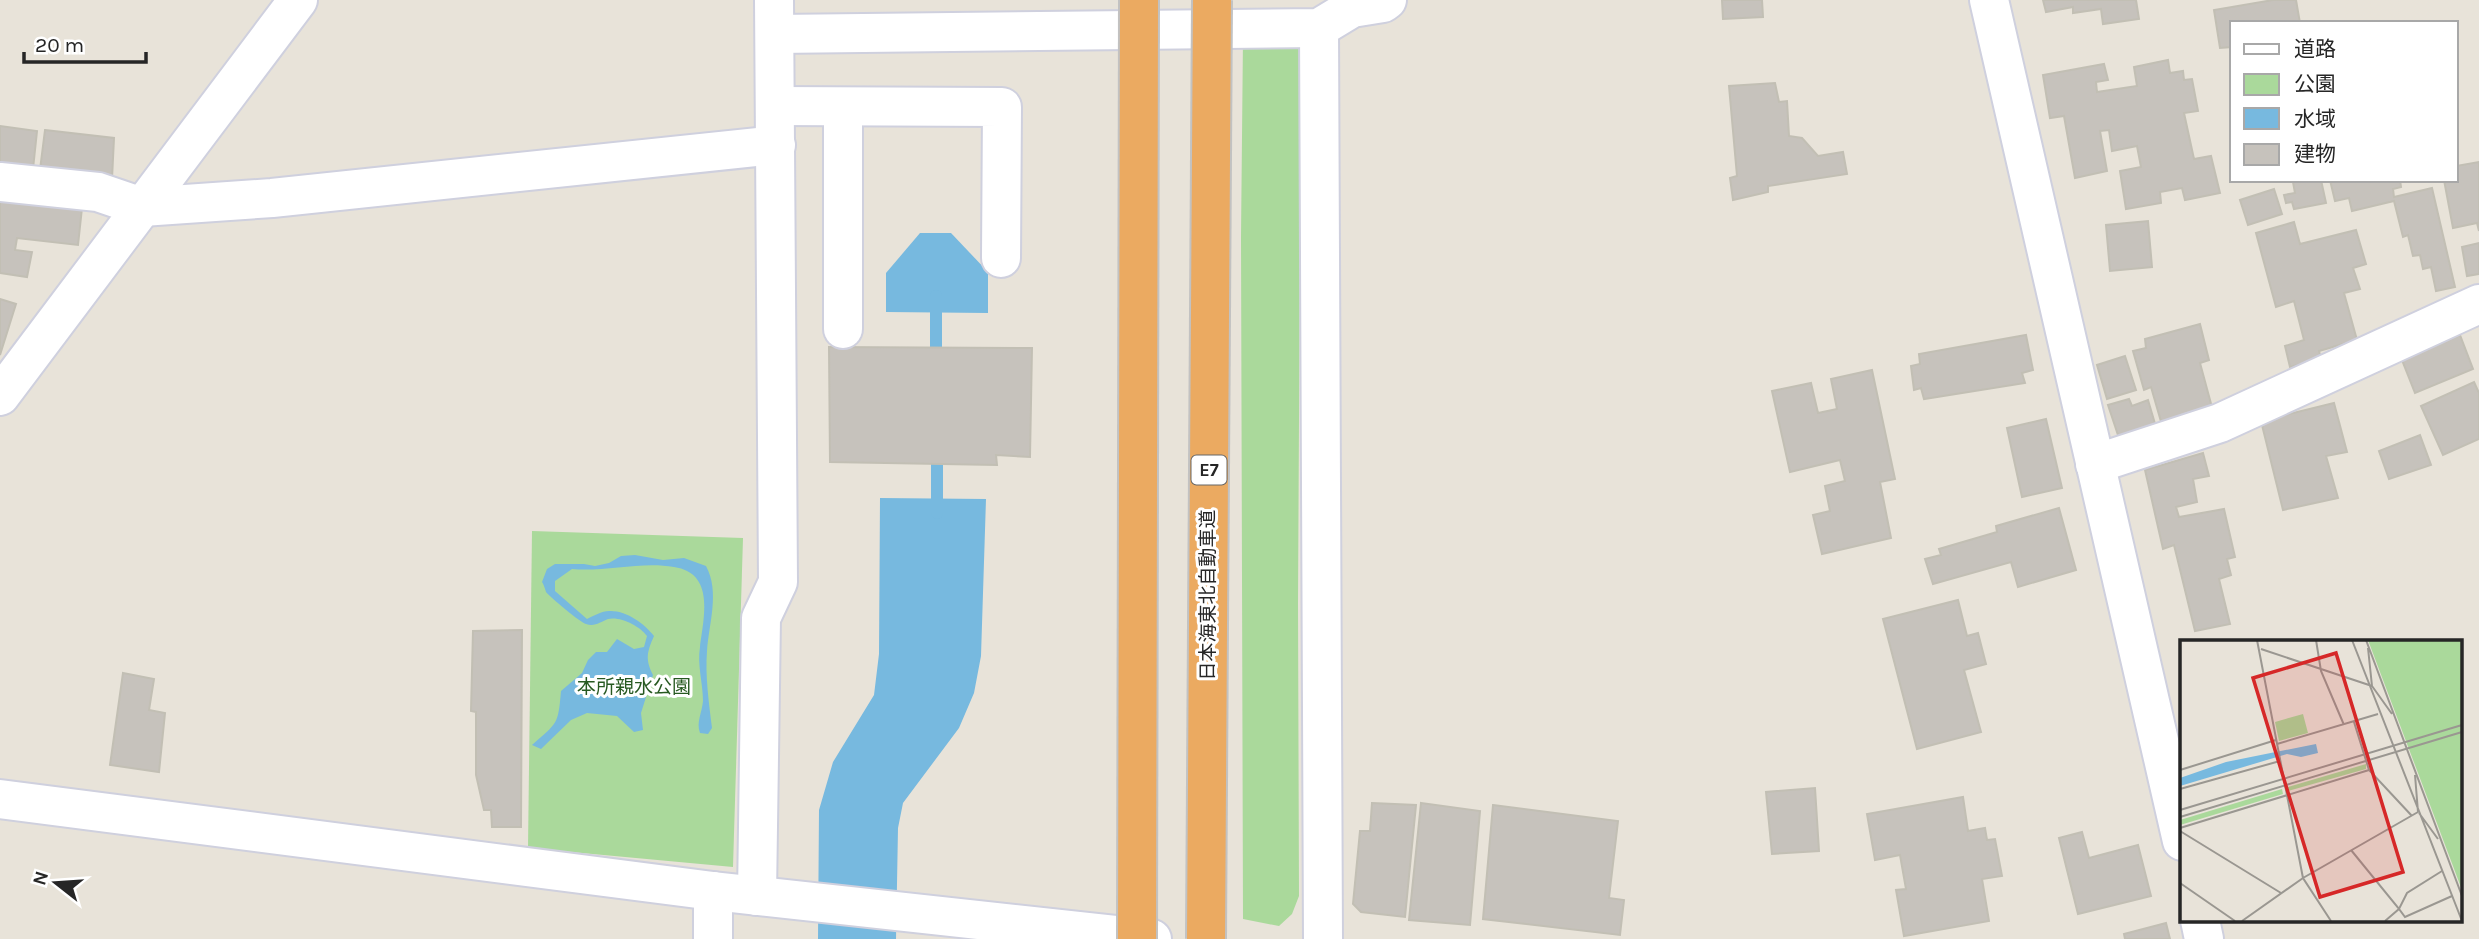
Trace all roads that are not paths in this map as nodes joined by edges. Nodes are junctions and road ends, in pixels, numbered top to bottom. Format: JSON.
{"nodes":[{"id":1,"x":298,"y":0,"type":"edge"},
{"id":2,"x":1139,"y":0,"type":"edge"},
{"id":3,"x":1212,"y":0,"type":"edge"},
{"id":4,"x":1387,"y":0,"type":"edge"},
{"id":5,"x":1989,"y":0,"type":"edge"},
{"id":6,"x":774,"y":17,"type":"edge"},
{"id":7,"x":1319,"y":28,"type":"junction"},
{"id":8,"x":775,"y":106,"type":"junction"},
{"id":9,"x":843,"y":107,"type":"junction"},
{"id":10,"x":776,"y":145,"type":"junction"},
{"id":11,"x":0,"y":182,"type":"edge"},
{"id":12,"x":142,"y":207,"type":"junction"},
{"id":13,"x":1001,"y":258,"type":"dead end"},
{"id":14,"x":2479,"y":304,"type":"edge"},
{"id":15,"x":843,"y":329,"type":"dead end"},
{"id":16,"x":0,"y":396,"type":"edge"},
{"id":17,"x":2095,"y":464,"type":"junction"},
{"id":18,"x":0,"y":799,"type":"edge"},
{"id":19,"x":2180,"y":832,"type":"edge"},
{"id":20,"x":713,"y":891,"type":"junction"},
{"id":21,"x":757,"y":896,"type":"junction"},
{"id":22,"x":940,"y":928,"type":"edge"},
{"id":23,"x":713,"y":939,"type":"edge"},
{"id":24,"x":1137,"y":939,"type":"edge"},
{"id":25,"x":1152,"y":939,"type":"edge"},
{"id":26,"x":1206,"y":939,"type":"edge"},
{"id":27,"x":1323,"y":939,"type":"edge"}],
"edges":[{"from":1,"to":12,"type":"street"},
{"from":2,"to":24,"type":"highway","bridge":true},
{"from":3,"to":26,"type":"highway","name":"日本海東北自動車道","number":"E7","bridge":true},
{"from":4,"to":7,"type":"street"},
{"from":5,"to":17,"type":"street"},
{"from":6,"to":7,"type":"street"},
{"from":6,"to":8,"type":"street"},
{"from":7,"to":27,"type":"street"},
{"from":8,"to":9,"type":"street"},
{"from":8,"to":10,"type":"street"},
{"from":9,"to":13,"type":"street"},
{"from":9,"to":15,"type":"street"},
{"from":10,"to":12,"type":"street"},
{"from":10,"to":21,"type":"street"},
{"from":11,"to":12,"type":"street"},
{"from":12,"to":16,"type":"street"},
{"from":14,"to":17,"type":"street"},
{"from":17,"to":19,"type":"street"},
{"from":18,"to":20,"type":"street"},
{"from":20,"to":21,"type":"street"},
{"from":20,"to":23,"type":"street"},
{"from":21,"to":22,"type":"street"},
{"from":22,"to":25,"type":"street"}]}
